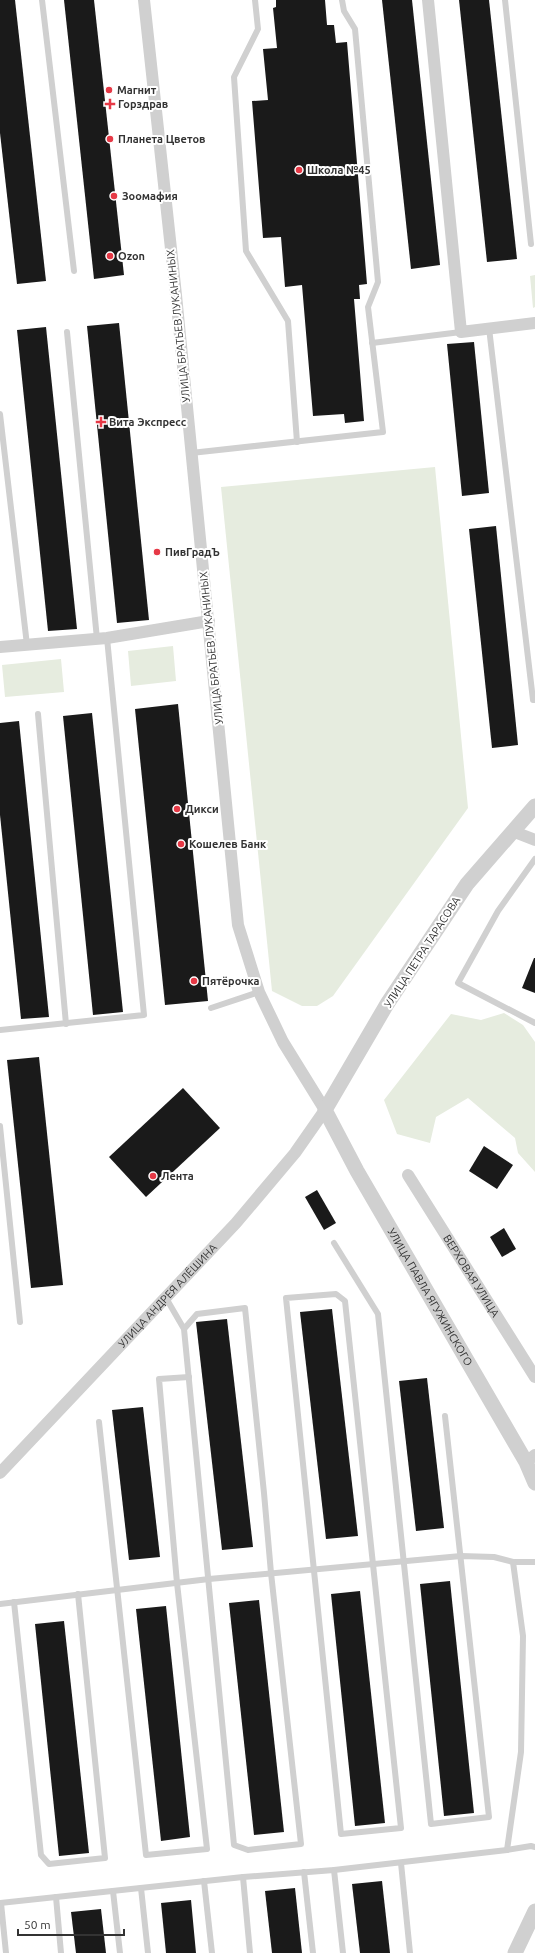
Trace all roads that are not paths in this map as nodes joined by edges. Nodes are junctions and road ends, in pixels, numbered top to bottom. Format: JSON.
{"nodes":[{"id":1,"x":42,"y":0,"type":"edge"},
{"id":2,"x":144,"y":0,"type":"edge"},
{"id":3,"x":255,"y":0,"type":"edge"},
{"id":4,"x":342,"y":0,"type":"edge"},
{"id":5,"x":428,"y":0,"type":"edge"},
{"id":6,"x":505,"y":0,"type":"edge"},
{"id":7,"x":531,"y":244,"type":"dead end"},
{"id":8,"x":74,"y":271,"type":"dead end"},
{"id":9,"x":535,"y":323,"type":"edge"},
{"id":10,"x":489,"y":328,"type":"junction"},
{"id":11,"x":67,"y":332,"type":"dead end"},
{"id":12,"x":461,"y":332,"type":"junction"},
{"id":13,"x":372,"y":343,"type":"junction"},
{"id":14,"x":0,"y":414,"type":"edge"},
{"id":15,"x":297,"y":442,"type":"junction"},
{"id":16,"x":191,"y":453,"type":"junction"},
{"id":17,"x":209,"y":622,"type":"junction"},
{"id":18,"x":102,"y":638,"type":"junction"},
{"id":19,"x":27,"y":645,"type":"junction"},
{"id":20,"x":0,"y":647,"type":"edge"},
{"id":21,"x":535,"y":700,"type":"edge"},
{"id":22,"x":38,"y":714,"type":"dead end"},
{"id":23,"x":535,"y":806,"type":"edge"},
{"id":24,"x":512,"y":831,"type":"junction"},
{"id":25,"x":535,"y":840,"type":"edge"},
{"id":26,"x":535,"y":859,"type":"edge"},
{"id":27,"x":259,"y":992,"type":"junction"},
{"id":28,"x":211,"y":1008,"type":"dead end"},
{"id":29,"x":535,"y":1023,"type":"edge"},
{"id":30,"x":66,"y":1024,"type":"junction"},
{"id":31,"x":0,"y":1030,"type":"edge"},
{"id":32,"x":325,"y":1110,"type":"junction"},
{"id":33,"x":0,"y":1126,"type":"edge"},
{"id":34,"x":408,"y":1175,"type":"dead end"},
{"id":35,"x":334,"y":1244,"type":"dead end"},
{"id":36,"x":166,"y":1298,"type":"junction"},
{"id":37,"x":20,"y":1322,"type":"dead end"},
{"id":38,"x":184,"y":1329,"type":"junction"},
{"id":39,"x":189,"y":1377,"type":"junction"},
{"id":40,"x":535,"y":1377,"type":"edge"},
{"id":41,"x":445,"y":1416,"type":"dead end"},
{"id":42,"x":99,"y":1422,"type":"dead end"},
{"id":43,"x":531,"y":1458,"type":"edge"},
{"id":44,"x":0,"y":1473,"type":"edge"},
{"id":45,"x":535,"y":1483,"type":"edge"},
{"id":46,"x":461,"y":1556,"type":"junction"},
{"id":47,"x":403,"y":1561,"type":"junction"},
{"id":48,"x":513,"y":1562,"type":"junction"},
{"id":49,"x":535,"y":1562,"type":"edge"},
{"id":50,"x":372,"y":1564,"type":"junction"},
{"id":51,"x":312,"y":1569,"type":"junction"},
{"id":52,"x":271,"y":1573,"type":"junction"},
{"id":53,"x":209,"y":1579,"type":"junction"},
{"id":54,"x":177,"y":1583,"type":"junction"},
{"id":55,"x":119,"y":1590,"type":"junction"},
{"id":56,"x":78,"y":1594,"type":"junction"},
{"id":57,"x":14,"y":1602,"type":"junction"},
{"id":58,"x":0,"y":1604,"type":"edge"},
{"id":59,"x":535,"y":1847,"type":"edge"},
{"id":60,"x":507,"y":1850,"type":"junction"},
{"id":61,"x":401,"y":1863,"type":"junction"},
{"id":62,"x":334,"y":1870,"type":"junction"},
{"id":63,"x":304,"y":1872,"type":"junction"},
{"id":64,"x":242,"y":1877,"type":"junction"},
{"id":65,"x":204,"y":1881,"type":"junction"},
{"id":66,"x":141,"y":1888,"type":"junction"},
{"id":67,"x":113,"y":1891,"type":"junction"},
{"id":68,"x":56,"y":1897,"type":"junction"},
{"id":69,"x":1,"y":1903,"type":"edge"},
{"id":70,"x":535,"y":1911,"type":"edge"},
{"id":71,"x":6,"y":1953,"type":"edge"},
{"id":72,"x":61,"y":1953,"type":"edge"},
{"id":73,"x":120,"y":1953,"type":"edge"},
{"id":74,"x":148,"y":1953,"type":"edge"},
{"id":75,"x":212,"y":1953,"type":"edge"},
{"id":76,"x":250,"y":1953,"type":"edge"},
{"id":77,"x":313,"y":1953,"type":"edge"},
{"id":78,"x":343,"y":1953,"type":"edge"},
{"id":79,"x":410,"y":1953,"type":"edge"},
{"id":80,"x":514,"y":1953,"type":"edge"}],
"edges":[{"from":1,"to":8,"type":"lane"},
{"from":2,"to":16,"type":"street","name":"УЛИЦА БРАТЬЕВ ЛУКАНИНЫХ"},
{"from":3,"to":15,"type":"lane"},
{"from":4,"to":13,"type":"lane"},
{"from":5,"to":12,"type":"street"},
{"from":6,"to":7,"type":"lane"},
{"from":9,"to":10,"type":"street"},
{"from":10,"to":12,"type":"street"},
{"from":10,"to":21,"type":"lane"},
{"from":11,"to":18,"type":"lane"},
{"from":12,"to":13,"type":"lane"},
{"from":13,"to":15,"type":"lane"},
{"from":14,"to":19,"type":"lane"},
{"from":15,"to":16,"type":"lane"},
{"from":16,"to":17,"type":"street","name":"УЛИЦА БРАТЬЕВ ЛУКАНИНЫХ"},
{"from":17,"to":18,"type":"street"},
{"from":17,"to":27,"type":"street","name":"УЛИЦА БРАТЬЕВ ЛУКАНИНЫХ"},
{"from":18,"to":19,"type":"street"},
{"from":18,"to":30,"type":"lane"},
{"from":19,"to":20,"type":"street"},
{"from":22,"to":30,"type":"lane"},
{"from":23,"to":24,"type":"street","name":"УЛИЦА ПЕТРА ТАРАСОВА"},
{"from":24,"to":25,"type":"street"},
{"from":24,"to":32,"type":"street","name":"УЛИЦА ПЕТРА ТАРАСОВА"},
{"from":26,"to":29,"type":"lane"},
{"from":27,"to":28,"type":"lane"},
{"from":27,"to":32,"type":"street","name":"УЛИЦА БРАТЬЕВ ЛУКАНИНЫХ"},
{"from":30,"to":31,"type":"lane"},
{"from":32,"to":36,"type":"street","name":"УЛИЦА АНДРЕЯ АЛЁШИНА"},
{"from":32,"to":43,"type":"street","name":"УЛИЦА ПАВЛА ЯГУЖИНСКОГО"},
{"from":33,"to":37,"type":"lane"},
{"from":34,"to":40,"type":"street","name":"ВЕРХОВАЯ УЛИЦА"},
{"from":35,"to":47,"type":"lane"},
{"from":36,"to":38,"type":"lane"},
{"from":36,"to":44,"type":"street","name":"УЛИЦА АНДРЕЯ АЛЁШИНА"},
{"from":38,"to":39,"type":"lane"},
{"from":38,"to":52,"type":"lane"},
{"from":39,"to":53,"type":"lane"},
{"from":39,"to":54,"type":"lane"},
{"from":41,"to":46,"type":"lane"},
{"from":42,"to":55,"type":"lane"},
{"from":43,"to":45,"type":"street","name":"УЛИЦА ПАВЛА ЯГУЖИНСКОГО"},
{"from":46,"to":47,"type":"lane"},
{"from":46,"to":47,"type":"lane"},
{"from":46,"to":48,"type":"lane"},
{"from":47,"to":50,"type":"lane"},
{"from":48,"to":49,"type":"lane"},
{"from":48,"to":60,"type":"lane"},
{"from":50,"to":51,"type":"lane"},
{"from":50,"to":51,"type":"lane"},
{"from":50,"to":51,"type":"lane"},
{"from":51,"to":52,"type":"lane"},
{"from":52,"to":53,"type":"lane"},
{"from":52,"to":53,"type":"lane"},
{"from":53,"to":54,"type":"lane"},
{"from":54,"to":55,"type":"lane"},
{"from":54,"to":55,"type":"lane"},
{"from":55,"to":56,"type":"lane"},
{"from":56,"to":57,"type":"lane"},
{"from":56,"to":57,"type":"lane"},
{"from":57,"to":58,"type":"lane"},
{"from":59,"to":60,"type":"lane"},
{"from":60,"to":61,"type":"lane"},
{"from":61,"to":62,"type":"lane"},
{"from":61,"to":79,"type":"lane"},
{"from":62,"to":63,"type":"lane"},
{"from":62,"to":78,"type":"lane"},
{"from":63,"to":64,"type":"lane"},
{"from":63,"to":77,"type":"lane"},
{"from":64,"to":65,"type":"lane"},
{"from":64,"to":76,"type":"lane"},
{"from":65,"to":66,"type":"lane"},
{"from":65,"to":75,"type":"lane"},
{"from":66,"to":67,"type":"lane"},
{"from":66,"to":74,"type":"lane"},
{"from":67,"to":68,"type":"lane"},
{"from":67,"to":73,"type":"lane"},
{"from":68,"to":69,"type":"lane"},
{"from":68,"to":72,"type":"lane"},
{"from":69,"to":71,"type":"lane"},
{"from":70,"to":80,"type":"street"}]}
